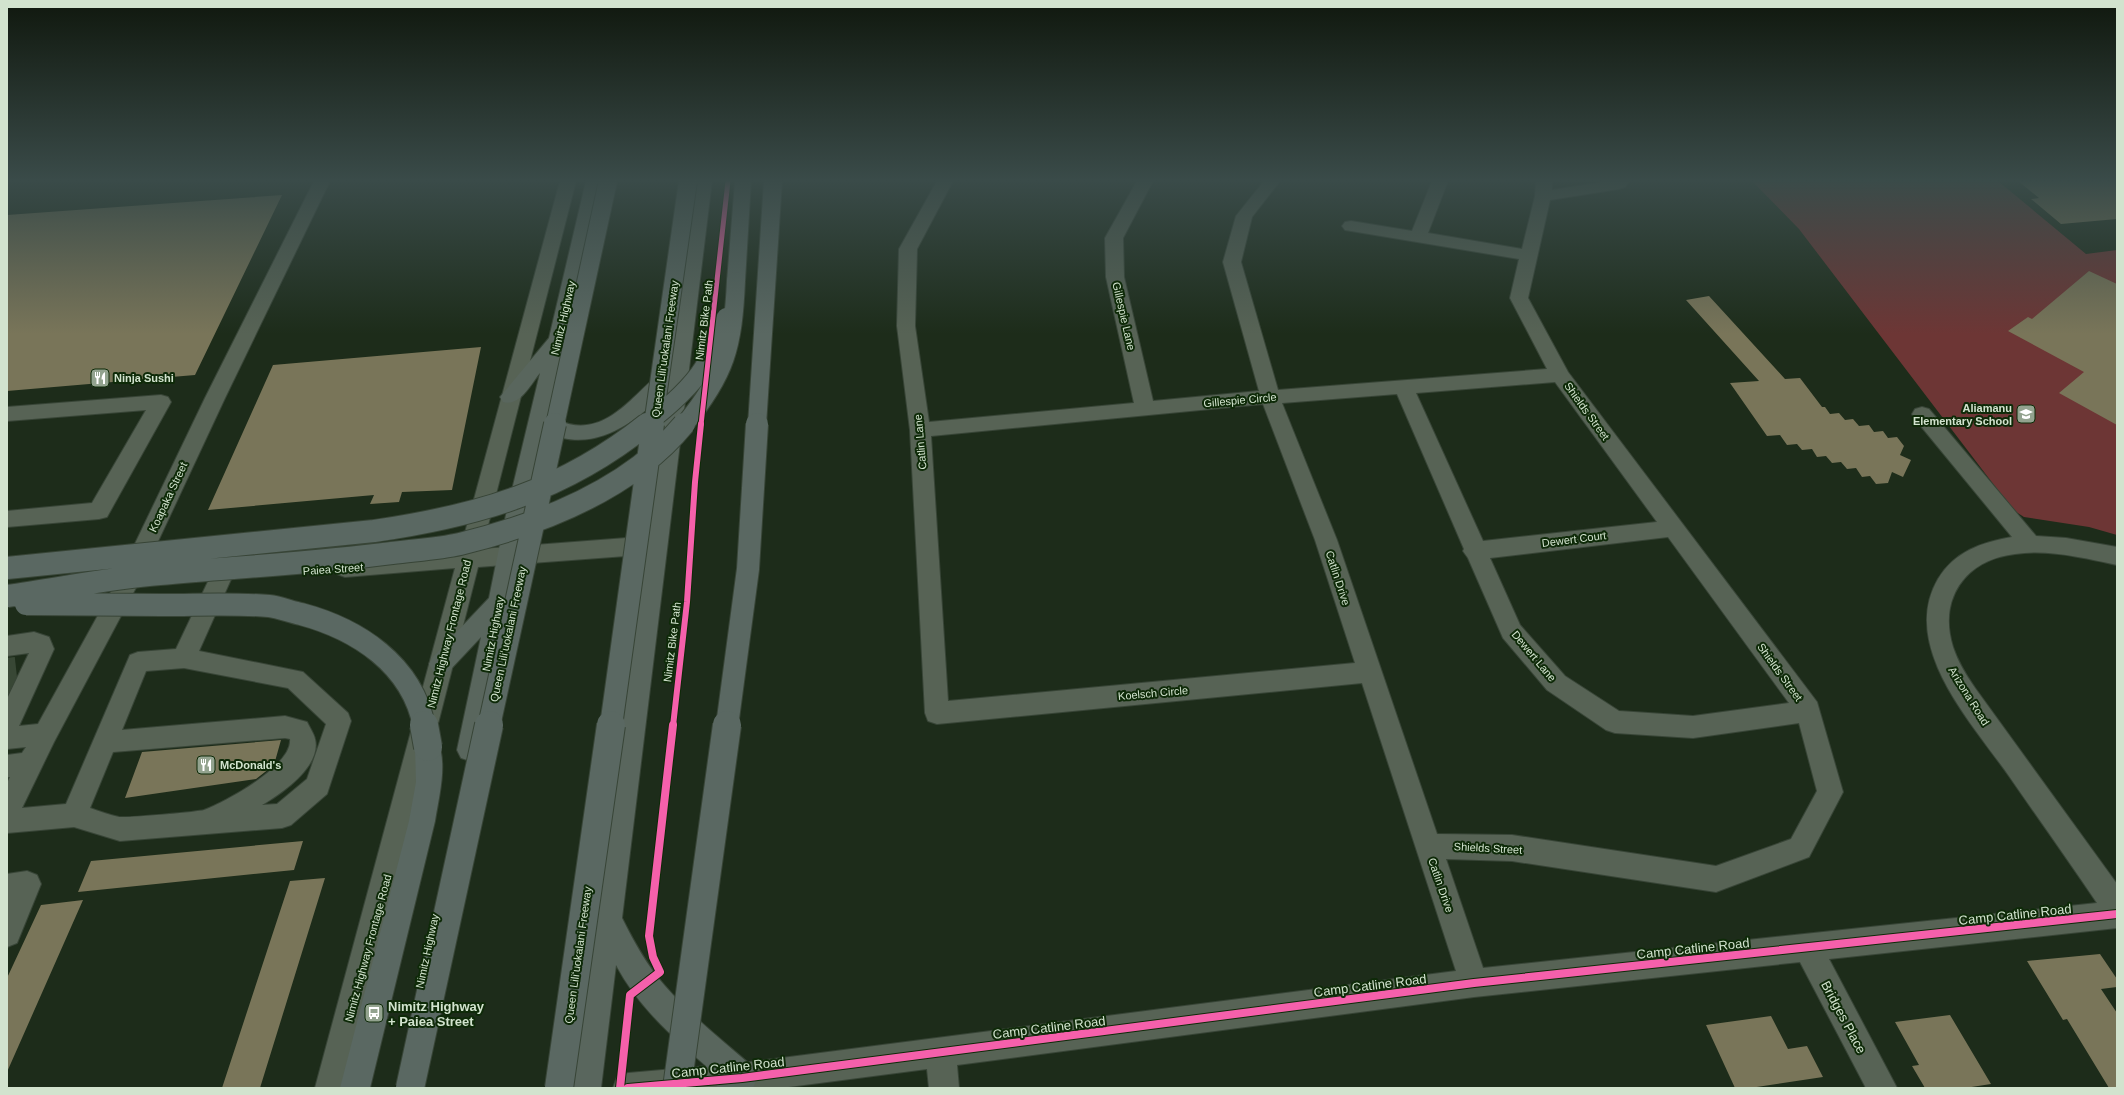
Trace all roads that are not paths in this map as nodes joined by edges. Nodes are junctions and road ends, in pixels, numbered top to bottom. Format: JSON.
{"nodes":[{"id":1,"x":297,"y":232,"type":"edge"},
{"id":2,"x":554,"y":232,"type":"edge"},
{"id":3,"x":582,"y":232,"type":"edge"},
{"id":4,"x":597,"y":232,"type":"edge"},
{"id":5,"x":681,"y":232,"type":"edge"},
{"id":6,"x":698,"y":232,"type":"edge"},
{"id":7,"x":739,"y":232,"type":"edge"},
{"id":8,"x":770,"y":232,"type":"edge"},
{"id":9,"x":917,"y":232,"type":"edge"},
{"id":10,"x":1117,"y":232,"type":"edge"},
{"id":11,"x":1240,"y":232,"type":"edge"},
{"id":12,"x":1388,"y":232,"type":"edge"},
{"id":13,"x":1420,"y":232,"type":"edge"},
{"id":14,"x":1533,"y":232,"type":"edge"},
{"id":15,"x":1418,"y":237,"type":"junction"},
{"id":16,"x":1528,"y":254,"type":"junction"},
{"id":17,"x":736,"y":281,"type":"junction"},
{"id":18,"x":558,"y":338,"type":"junction"},
{"id":19,"x":681,"y":364,"type":"junction"},
{"id":20,"x":1560,"y":375,"type":"junction"},
{"id":21,"x":1404,"y":387,"type":"junction"},
{"id":22,"x":510,"y":397,"type":"junction"},
{"id":23,"x":1270,"y":397,"type":"junction"},
{"id":24,"x":544,"y":398,"type":"junction"},
{"id":25,"x":1145,"y":409,"type":"junction"},
{"id":26,"x":7,"y":414,"type":"edge"},
{"id":27,"x":1922,"y":414,"type":"dead end"},
{"id":28,"x":920,"y":430,"type":"junction"},
{"id":29,"x":7,"y":519,"type":"edge"},
{"id":30,"x":1673,"y":528,"type":"junction"},
{"id":31,"x":658,"y":545,"type":"junction"},
{"id":32,"x":2031,"y":545,"type":"junction"},
{"id":33,"x":1474,"y":551,"type":"junction"},
{"id":34,"x":2117,"y":556,"type":"edge"},
{"id":35,"x":508,"y":557,"type":"junction"},
{"id":36,"x":467,"y":560,"type":"junction"},
{"id":37,"x":7,"y":568,"type":"edge"},
{"id":38,"x":221,"y":577,"type":"junction"},
{"id":39,"x":128,"y":582,"type":"junction"},
{"id":40,"x":7,"y":595,"type":"edge"},
{"id":41,"x":500,"y":601,"type":"junction"},
{"id":42,"x":7,"y":604,"type":"edge"},
{"id":43,"x":7,"y":646,"type":"tunnel mouth"},
{"id":44,"x":184,"y":658,"type":"junction"},
{"id":45,"x":441,"y":664,"type":"junction"},
{"id":46,"x":1369,"y":672,"type":"junction"},
{"id":47,"x":1808,"y":710,"type":"junction"},
{"id":48,"x":937,"y":713,"type":"joint"},
{"id":49,"x":7,"y":725,"type":"edge"},
{"id":50,"x":45,"y":734,"type":"junction"},
{"id":51,"x":7,"y":738,"type":"edge"},
{"id":52,"x":105,"y":742,"type":"junction"},
{"id":53,"x":19,"y":765,"type":"edge"},
{"id":54,"x":7,"y":810,"type":"edge"},
{"id":55,"x":74,"y":815,"type":"junction"},
{"id":56,"x":7,"y":821,"type":"edge"},
{"id":57,"x":206,"y":822,"type":"junction"},
{"id":58,"x":1427,"y":846,"type":"junction"},
{"id":59,"x":7,"y":887,"type":"edge"},
{"id":60,"x":2117,"y":907,"type":"edge"},
{"id":61,"x":2117,"y":914,"type":"edge"},
{"id":62,"x":608,"y":919,"type":"junction"},
{"id":63,"x":7,"y":933,"type":"edge"},
{"id":64,"x":1807,"y":946,"type":"junction"},
{"id":65,"x":1474,"y":983,"type":"junction"},
{"id":66,"x":941,"y":1053,"type":"junction"},
{"id":67,"x":736,"y":1083,"type":"edge"},
{"id":68,"x":330,"y":1088,"type":"edge"},
{"id":69,"x":355,"y":1088,"type":"edge"},
{"id":70,"x":397,"y":1088,"type":"edge"},
{"id":71,"x":410,"y":1088,"type":"edge"},
{"id":72,"x":559,"y":1088,"type":"edge"},
{"id":73,"x":586,"y":1088,"type":"edge"},
{"id":74,"x":628,"y":1088,"type":"edge"},
{"id":75,"x":677,"y":1088,"type":"edge"},
{"id":76,"x":944,"y":1088,"type":"edge"},
{"id":77,"x":1882,"y":1088,"type":"edge"}],
"edges":[{"from":1,"to":39,"type":"street","name":"Koapaka Street"},
{"from":2,"to":22,"type":"street","name":"Nimitz Highway Frontage Road"},
{"from":3,"to":18,"type":"main road","name":"Nimitz Highway"},
{"from":4,"to":71,"type":"highway","name":"Queen Liliʻuokalani Freeway","bridge":true},
{"from":5,"to":72,"type":"highway","name":"Queen Liliʻuokalani Freeway","bridge":true},
{"from":6,"to":19,"type":"main road"},
{"from":7,"to":17,"type":"highway"},
{"from":8,"to":75,"type":"highway","bridge":true},
{"from":9,"to":28,"type":"street","name":"Catlin Lane"},
{"from":10,"to":25,"type":"street","name":"Gillespie Lane"},
{"from":11,"to":23,"type":"street","name":"Catlin Drive"},
{"from":12,"to":15,"type":"street"},
{"from":13,"to":15,"type":"street"},
{"from":14,"to":16,"type":"street","name":"Shields Street"},
{"from":15,"to":16,"type":"street"},
{"from":16,"to":20,"type":"street","name":"Shields Street"},
{"from":17,"to":37,"type":"highway","bridge":true},
{"from":17,"to":40,"type":"highway","bridge":true},
{"from":18,"to":22,"type":"main road"},
{"from":18,"to":24,"type":"main road","name":"Nimitz Highway"},
{"from":19,"to":24,"type":"main road"},
{"from":19,"to":31,"type":"main road"},
{"from":20,"to":21,"type":"street","name":"Gillespie Circle"},
{"from":20,"to":30,"type":"street","name":"Shields Street"},
{"from":21,"to":23,"type":"street","name":"Gillespie Circle"},
{"from":21,"to":33,"type":"street","name":"Dewert Lane"},
{"from":22,"to":36,"type":"street","name":"Nimitz Highway Frontage Road"},
{"from":23,"to":25,"type":"street","name":"Gillespie Circle"},
{"from":23,"to":46,"type":"street","name":"Catlin Drive"},
{"from":24,"to":35,"type":"main road","name":"Nimitz Highway"},
{"from":25,"to":28,"type":"street","name":"Gillespie Circle"},
{"from":26,"to":29,"type":"street"},
{"from":27,"to":32,"type":"street"},
{"from":28,"to":48,"type":"street","name":"Catlin Lane"},
{"from":30,"to":33,"type":"street","name":"Dewert Court"},
{"from":30,"to":47,"type":"street","name":"Shields Street"},
{"from":31,"to":35,"type":"street","name":"Paiea Street"},
{"from":31,"to":62,"type":"main road"},
{"from":32,"to":34,"type":"street","name":"Arizona Road"},
{"from":32,"to":60,"type":"street","name":"Arizona Road"},
{"from":33,"to":47,"type":"street","name":"Dewert Lane"},
{"from":35,"to":36,"type":"street","name":"Paiea Street"},
{"from":35,"to":41,"type":"main road","name":"Nimitz Highway"},
{"from":36,"to":38,"type":"street","name":"Paiea Street"},
{"from":36,"to":45,"type":"street","name":"Nimitz Highway Frontage Road"},
{"from":38,"to":39,"type":"street","name":"Paiea Street"},
{"from":38,"to":44,"type":"street"},
{"from":39,"to":40,"type":"street","name":"Paiea Street"},
{"from":39,"to":50,"type":"street","name":"Koapaka Street"},
{"from":41,"to":45,"type":"main road"},
{"from":41,"to":70,"type":"main road","name":"Nimitz Highway"},
{"from":42,"to":69,"type":"highway","bridge":true},
{"from":43,"to":49,"type":"street"},
{"from":44,"to":52,"type":"street"},
{"from":44,"to":57,"type":"street"},
{"from":45,"to":68,"type":"street","name":"Nimitz Highway Frontage Road"},
{"from":46,"to":48,"type":"street","name":"Koelsch Circle"},
{"from":46,"to":58,"type":"street","name":"Catlin Drive"},
{"from":47,"to":58,"type":"street","name":"Shields Street"},
{"from":50,"to":51,"type":"street"},
{"from":50,"to":53,"type":"street","name":"Koapaka Street"},
{"from":52,"to":55,"type":"street"},
{"from":52,"to":57,"type":"street"},
{"from":53,"to":54,"type":"street","name":"Koapaka Street"},
{"from":55,"to":56,"type":"street"},
{"from":55,"to":57,"type":"street"},
{"from":58,"to":65,"type":"street","name":"Catlin Drive"},
{"from":59,"to":63,"type":"street"},
{"from":61,"to":64,"type":"street","name":"Camp Catline Road"},
{"from":62,"to":67,"type":"main road"},
{"from":62,"to":73,"type":"main road"},
{"from":64,"to":65,"type":"street","name":"Camp Catline Road"},
{"from":64,"to":77,"type":"street","name":"Bridges Place"},
{"from":65,"to":66,"type":"street","name":"Camp Catline Road"},
{"from":66,"to":67,"type":"street","name":"Camp Catline Road"},
{"from":66,"to":76,"type":"street"},
{"from":67,"to":74,"type":"street","name":"Camp Catline Road"}]}
